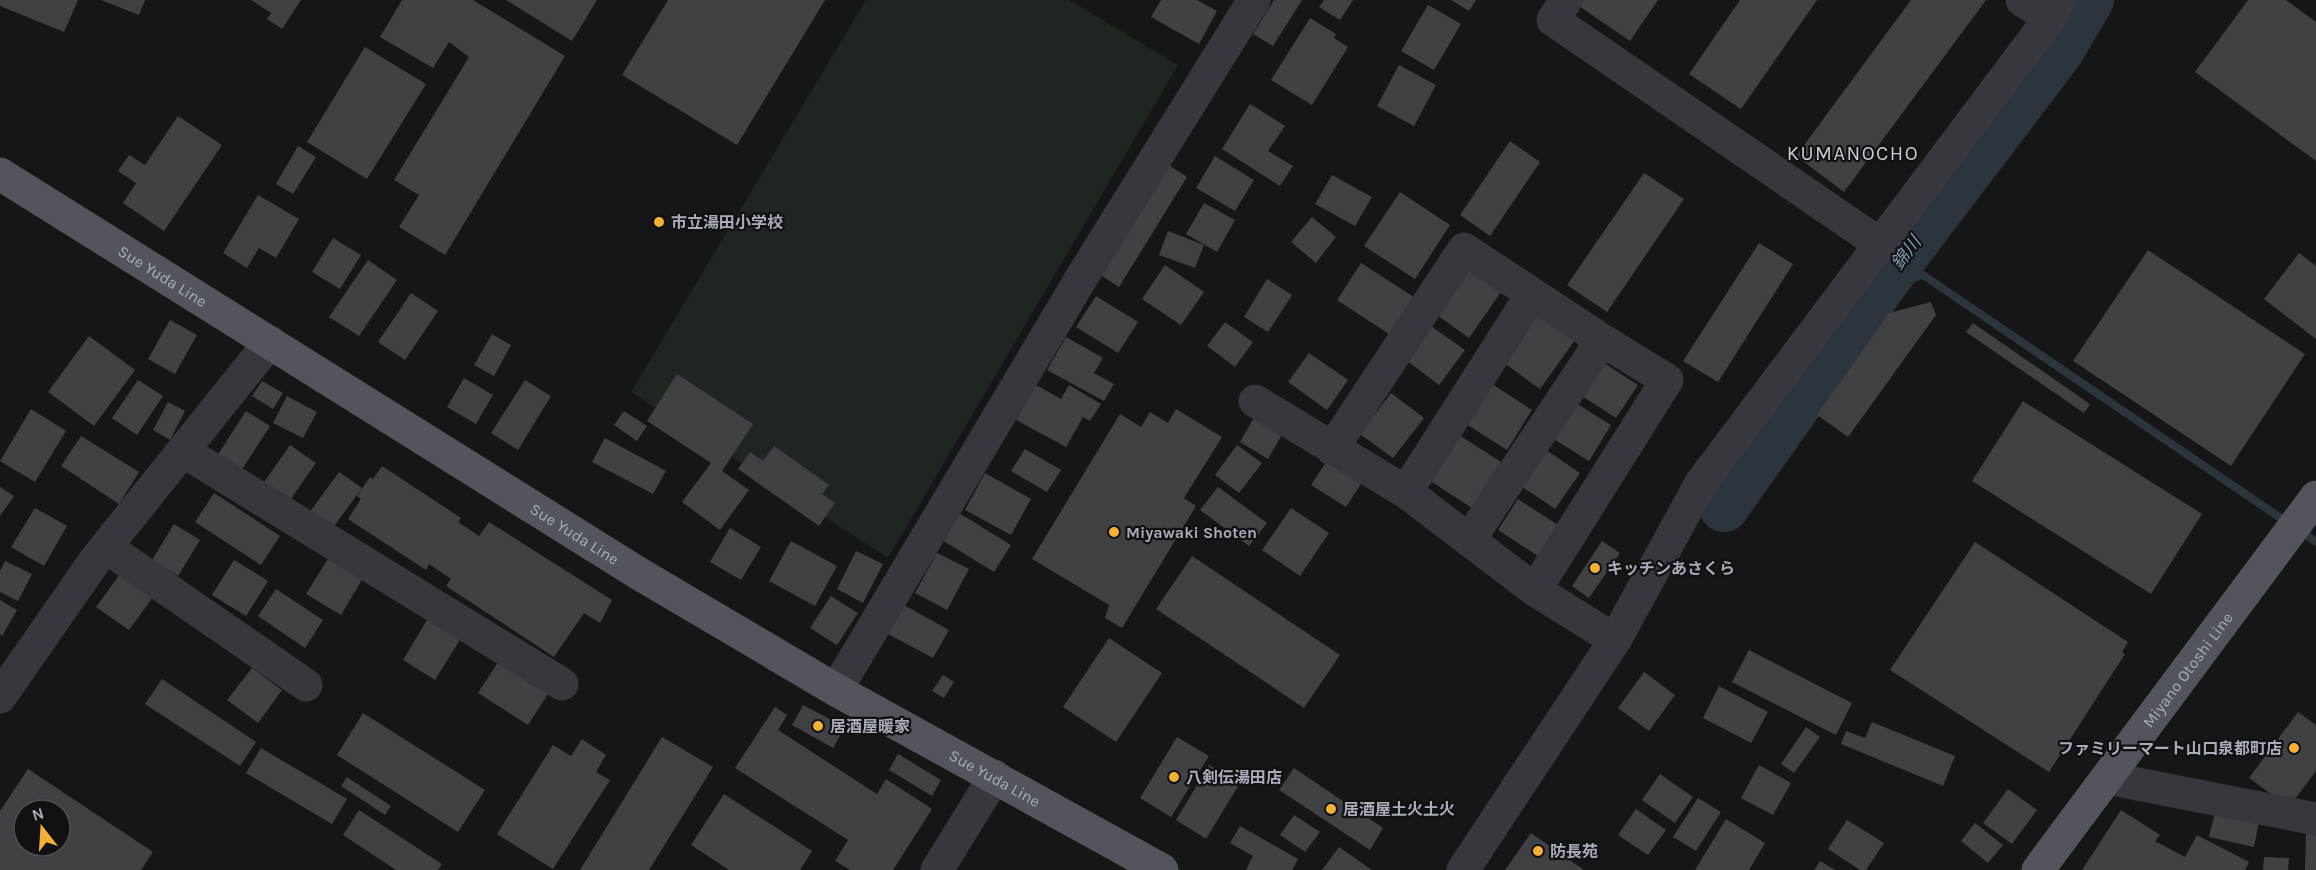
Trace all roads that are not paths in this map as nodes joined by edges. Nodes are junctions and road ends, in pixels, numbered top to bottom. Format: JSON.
{"nodes":[{"id":1,"x":1254,"y":0,"type":"edge"},
{"id":2,"x":1566,"y":0,"type":"edge"},
{"id":3,"x":2022,"y":0,"type":"edge"},
{"id":4,"x":2055,"y":9,"type":"edge"},
{"id":5,"x":0,"y":174,"type":"edge"},
{"id":6,"x":1880,"y":244,"type":"junction"},
{"id":7,"x":1532,"y":294,"type":"junction"},
{"id":8,"x":1602,"y":340,"type":"junction"},
{"id":9,"x":270,"y":342,"type":"junction"},
{"id":10,"x":1255,"y":401,"type":"dead end"},
{"id":11,"x":1332,"y":449,"type":"junction"},
{"id":12,"x":183,"y":451,"type":"junction"},
{"id":13,"x":1406,"y":492,"type":"junction"},
{"id":14,"x":2316,"y":497,"type":"edge"},
{"id":15,"x":1469,"y":540,"type":"junction"},
{"id":16,"x":106,"y":547,"type":"junction"},
{"id":17,"x":1535,"y":590,"type":"junction"},
{"id":18,"x":1615,"y":640,"type":"junction"},
{"id":19,"x":5,"y":678,"type":"edge"},
{"id":20,"x":562,"y":684,"type":"dead end"},
{"id":21,"x":306,"y":685,"type":"dead end"},
{"id":22,"x":836,"y":690,"type":"junction"},
{"id":23,"x":995,"y":776,"type":"junction"},
{"id":24,"x":2107,"y":778,"type":"junction"},
{"id":25,"x":2316,"y":819,"type":"edge"},
{"id":26,"x":937,"y":870,"type":"edge"},
{"id":27,"x":1162,"y":870,"type":"edge"},
{"id":28,"x":1463,"y":870,"type":"edge"},
{"id":29,"x":2038,"y":870,"type":"edge"}],
"edges":[{"from":1,"to":22,"type":"street"},
{"from":2,"to":6,"type":"street"},
{"from":3,"to":4,"type":"street"},
{"from":4,"to":6,"type":"street"},
{"from":5,"to":9,"type":"main road","name":"Sue Yuda Line"},
{"from":6,"to":18,"type":"street"},
{"from":7,"to":8,"type":"street"},
{"from":7,"to":11,"type":"street"},
{"from":7,"to":13,"type":"street"},
{"from":8,"to":15,"type":"street"},
{"from":8,"to":17,"type":"street"},
{"from":9,"to":12,"type":"street"},
{"from":9,"to":22,"type":"main road","name":"Sue Yuda Line"},
{"from":10,"to":11,"type":"street"},
{"from":11,"to":13,"type":"street"},
{"from":12,"to":16,"type":"street"},
{"from":12,"to":20,"type":"street"},
{"from":13,"to":15,"type":"street"},
{"from":14,"to":24,"type":"main road","name":"Miyano Otoshi Line"},
{"from":15,"to":17,"type":"street"},
{"from":16,"to":19,"type":"street"},
{"from":16,"to":21,"type":"street"},
{"from":17,"to":18,"type":"street"},
{"from":18,"to":28,"type":"street"},
{"from":22,"to":23,"type":"main road","name":"Sue Yuda Line"},
{"from":23,"to":26,"type":"street"},
{"from":23,"to":27,"type":"main road","name":"Sue Yuda Line"},
{"from":24,"to":25,"type":"street"},
{"from":24,"to":29,"type":"main road","name":"Miyano Otoshi Line"}]}
